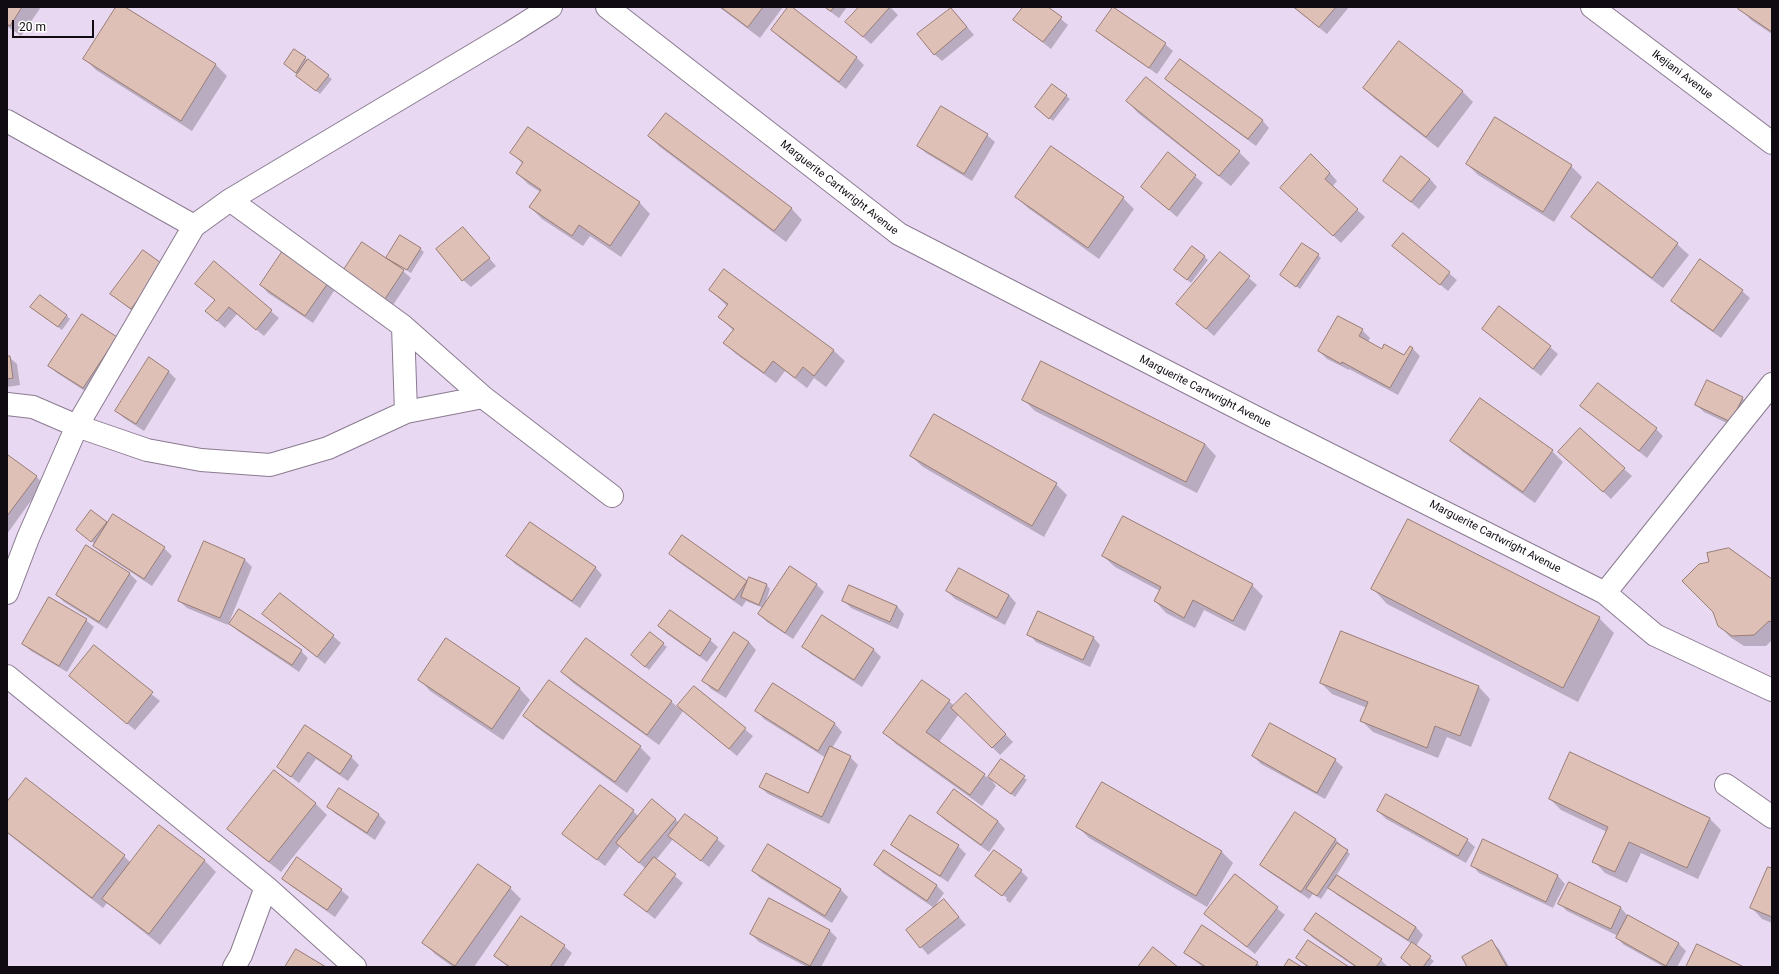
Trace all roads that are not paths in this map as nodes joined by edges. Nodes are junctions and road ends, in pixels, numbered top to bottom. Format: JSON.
{"nodes":[{"id":1,"x":551,"y":7,"type":"edge"},
{"id":2,"x":606,"y":7,"type":"edge"},
{"id":3,"x":1592,"y":7,"type":"edge"},
{"id":4,"x":7,"y":121,"type":"edge"},
{"id":5,"x":1772,"y":143,"type":"edge"},
{"id":6,"x":230,"y":200,"type":"junction"},
{"id":7,"x":194,"y":226,"type":"junction"},
{"id":8,"x":403,"y":326,"type":"junction"},
{"id":9,"x":1772,"y":384,"type":"edge"},
{"id":10,"x":482,"y":397,"type":"junction"},
{"id":11,"x":7,"y":404,"type":"edge"},
{"id":12,"x":406,"y":412,"type":"junction"},
{"id":13,"x":77,"y":426,"type":"junction"},
{"id":14,"x":612,"y":496,"type":"dead end"},
{"id":15,"x":1605,"y":592,"type":"junction"},
{"id":16,"x":7,"y":593,"type":"edge"},
{"id":17,"x":7,"y":676,"type":"edge"},
{"id":18,"x":1772,"y":690,"type":"edge"},
{"id":19,"x":1726,"y":785,"type":"dead end"},
{"id":20,"x":1772,"y":817,"type":"edge"},
{"id":21,"x":266,"y":887,"type":"junction"},
{"id":22,"x":234,"y":967,"type":"edge"},
{"id":23,"x":355,"y":967,"type":"edge"}],
"edges":[{"from":1,"to":6,"type":"street"},
{"from":2,"to":15,"type":"street","name":"Marguerite Cartwright Avenue"},
{"from":3,"to":5,"type":"street","name":"Ikejiani Avenue"},
{"from":4,"to":7,"type":"street"},
{"from":6,"to":7,"type":"street"},
{"from":6,"to":8,"type":"street"},
{"from":7,"to":13,"type":"street"},
{"from":8,"to":10,"type":"street"},
{"from":8,"to":12,"type":"street"},
{"from":9,"to":15,"type":"street"},
{"from":10,"to":12,"type":"street"},
{"from":10,"to":14,"type":"street"},
{"from":11,"to":13,"type":"street"},
{"from":12,"to":13,"type":"street"},
{"from":13,"to":16,"type":"street"},
{"from":15,"to":18,"type":"street","name":"Marguerite Cartwright Avenue"},
{"from":17,"to":21,"type":"street"},
{"from":19,"to":20,"type":"street"},
{"from":21,"to":22,"type":"street"},
{"from":21,"to":23,"type":"street"}]}
